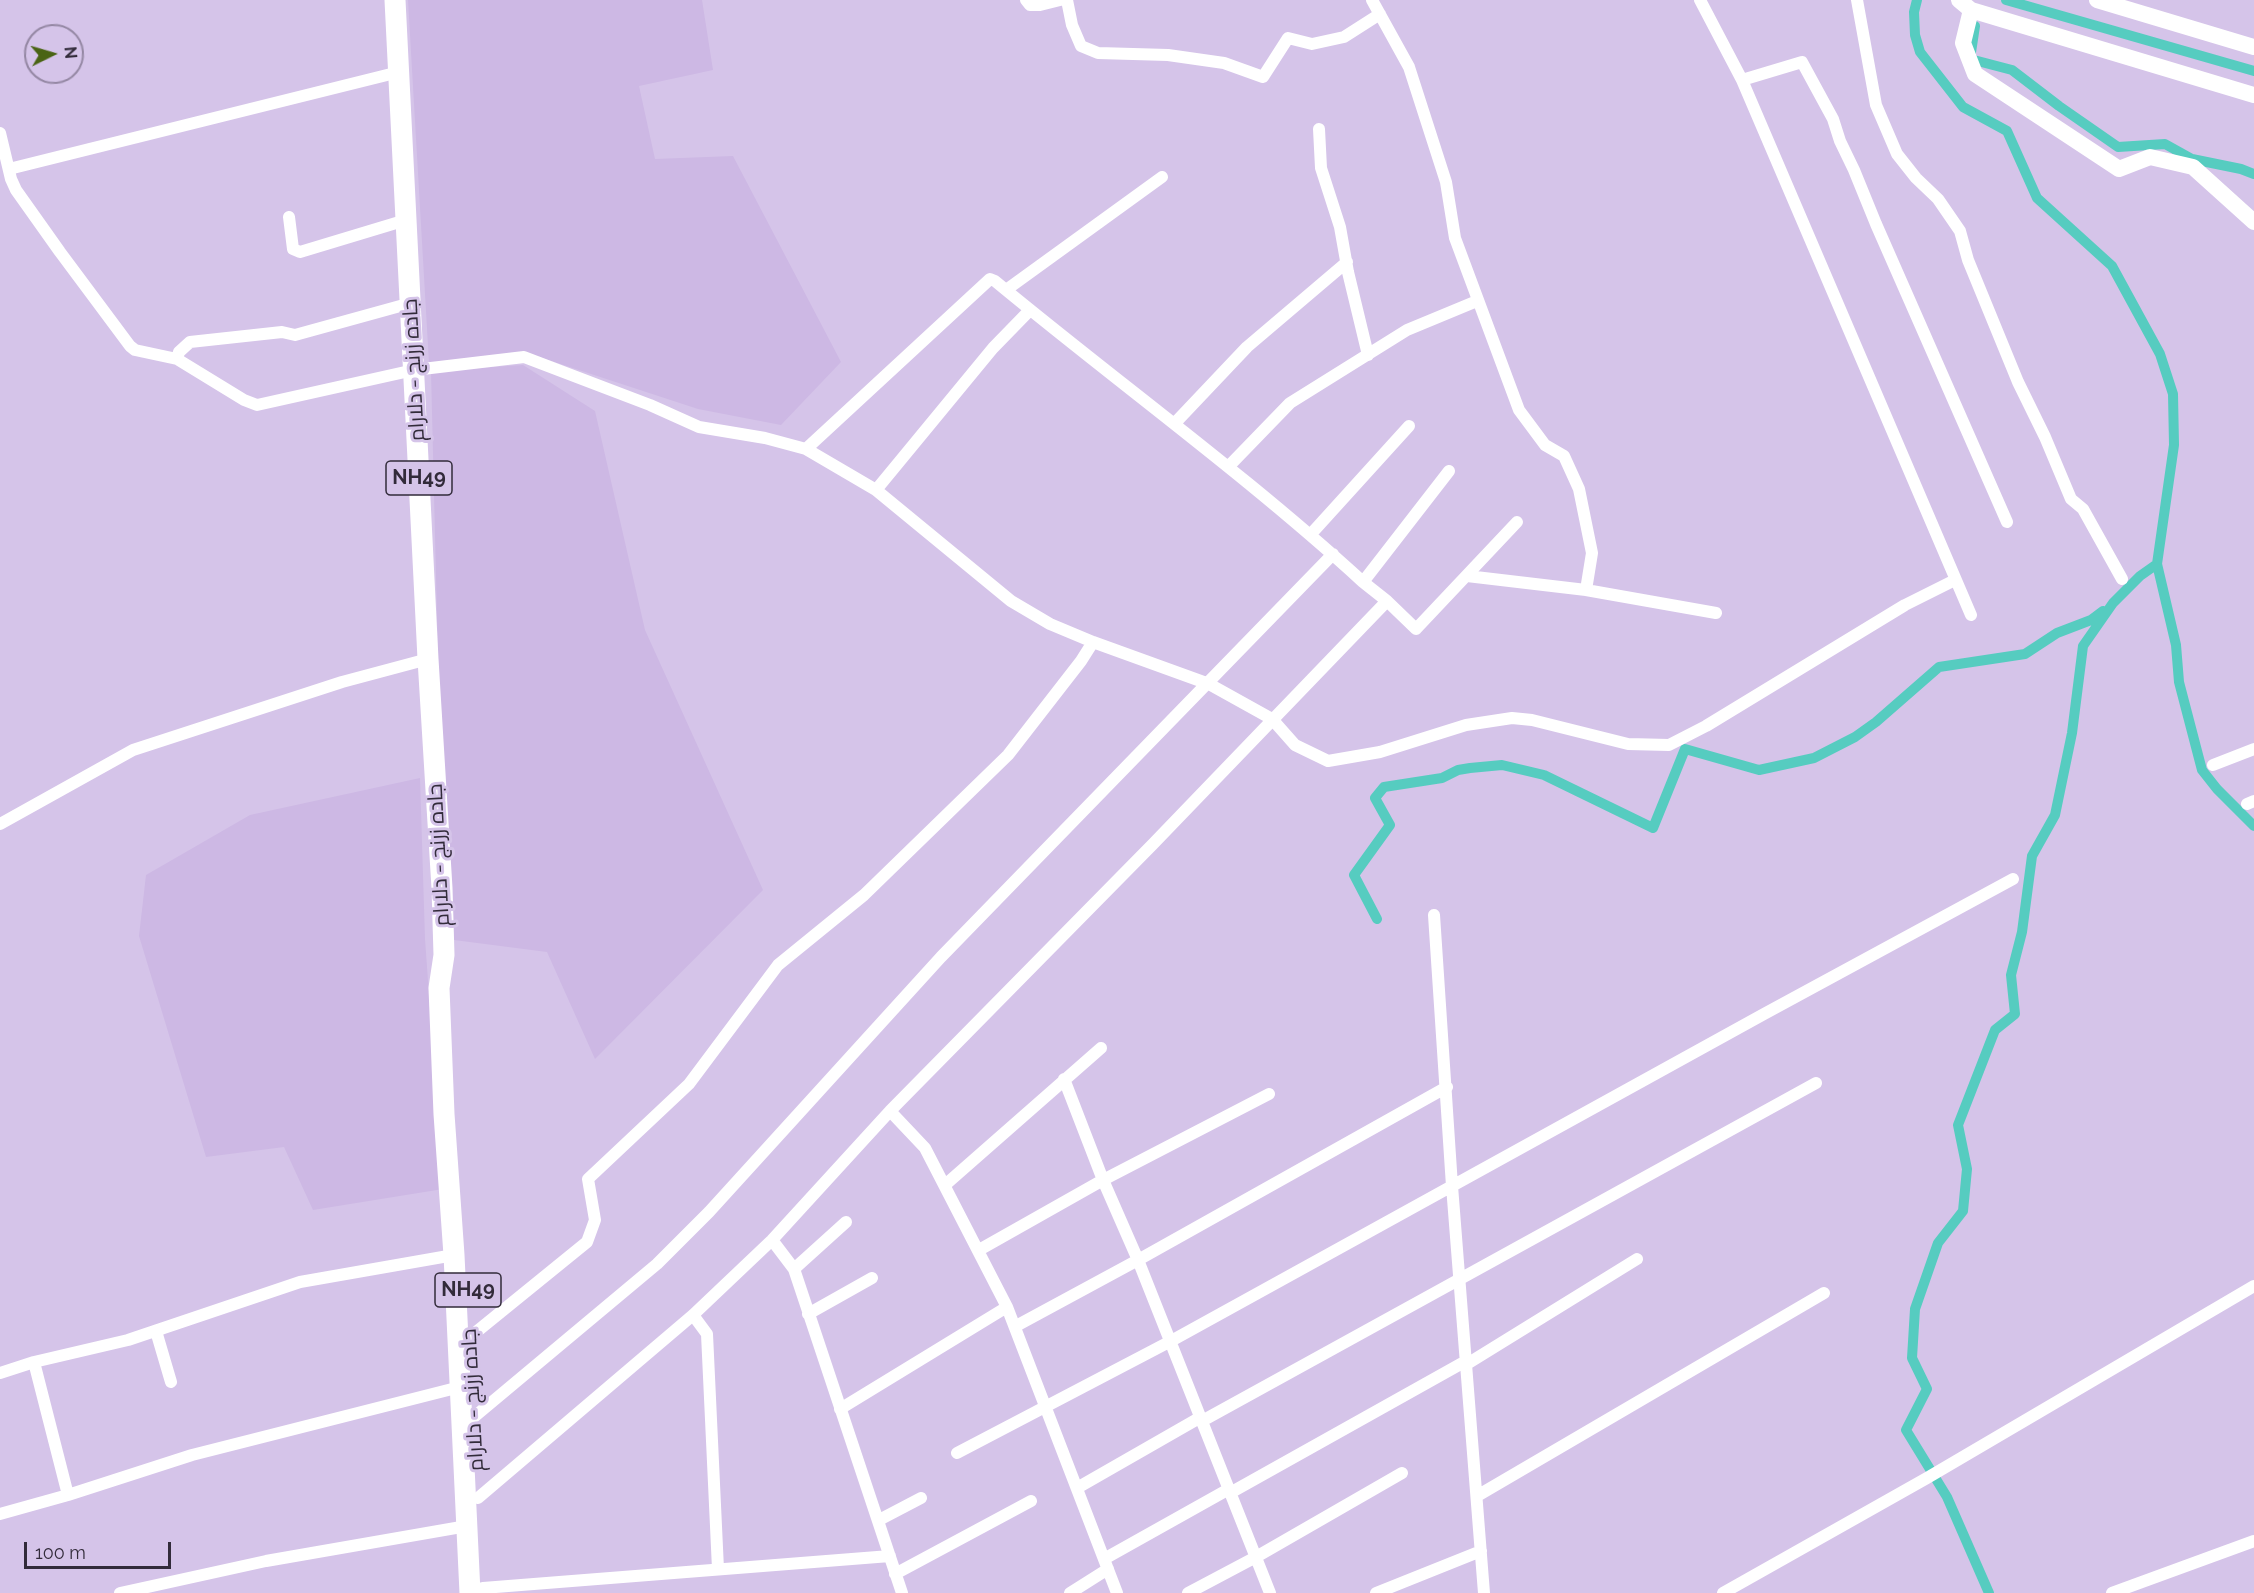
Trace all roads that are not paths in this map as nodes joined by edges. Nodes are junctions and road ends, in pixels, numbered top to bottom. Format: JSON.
{"nodes":[{"id":1,"x":395,"y":0,"type":"edge"},
{"id":2,"x":1026,"y":0,"type":"edge"},
{"id":3,"x":1060,"y":0,"type":"edge"},
{"id":4,"x":1067,"y":0,"type":"edge"},
{"id":5,"x":1372,"y":0,"type":"edge"},
{"id":6,"x":1700,"y":0,"type":"edge"},
{"id":7,"x":1857,"y":0,"type":"edge"},
{"id":8,"x":2097,"y":0,"type":"edge"},
{"id":9,"x":1965,"y":5,"type":"edge"},
{"id":10,"x":1380,"y":14,"type":"junction"},
{"id":11,"x":2254,"y":47,"type":"edge"},
{"id":12,"x":399,"y":72,"type":"junction"},
{"id":13,"x":1742,"y":80,"type":"junction"},
{"id":14,"x":2254,"y":95,"type":"edge"},
{"id":15,"x":1319,"y":129,"type":"dead end"},
{"id":16,"x":0,"y":133,"type":"edge"},
{"id":17,"x":9,"y":170,"type":"junction"},
{"id":18,"x":1162,"y":177,"type":"dead end"},
{"id":19,"x":289,"y":218,"type":"dead end"},
{"id":20,"x":406,"y":220,"type":"junction"},
{"id":21,"x":2254,"y":222,"type":"edge"},
{"id":22,"x":1347,"y":262,"type":"junction"},
{"id":23,"x":1006,"y":290,"type":"junction"},
{"id":24,"x":1478,"y":301,"type":"junction"},
{"id":25,"x":411,"y":303,"type":"junction"},
{"id":26,"x":1030,"y":310,"type":"junction"},
{"id":27,"x":1368,"y":355,"type":"junction"},
{"id":28,"x":177,"y":359,"type":"junction"},
{"id":29,"x":414,"y":370,"type":"junction"},
{"id":30,"x":1175,"y":423,"type":"junction"},
{"id":31,"x":1408,"y":426,"type":"dead end"},
{"id":32,"x":806,"y":448,"type":"junction"},
{"id":33,"x":1228,"y":467,"type":"junction"},
{"id":34,"x":1449,"y":471,"type":"dead end"},
{"id":35,"x":876,"y":490,"type":"junction"},
{"id":36,"x":1517,"y":522,"type":"dead end"},
{"id":37,"x":2007,"y":522,"type":"dead end"},
{"id":38,"x":1311,"y":534,"type":"junction"},
{"id":39,"x":1333,"y":554,"type":"junction"},
{"id":40,"x":1467,"y":576,"type":"junction"},
{"id":41,"x":2122,"y":579,"type":"dead end"},
{"id":42,"x":1955,"y":580,"type":"junction"},
{"id":43,"x":1363,"y":582,"type":"junction"},
{"id":44,"x":1586,"y":590,"type":"junction"},
{"id":45,"x":1387,"y":601,"type":"junction"},
{"id":46,"x":1716,"y":612,"type":"dead end"},
{"id":47,"x":1971,"y":615,"type":"dead end"},
{"id":48,"x":1093,"y":642,"type":"junction"},
{"id":49,"x":428,"y":659,"type":"junction"},
{"id":50,"x":1209,"y":684,"type":"junction"},
{"id":51,"x":1272,"y":719,"type":"junction"},
{"id":52,"x":2254,"y":749,"type":"edge"},
{"id":53,"x":2213,"y":765,"type":"dead end"},
{"id":54,"x":0,"y":824,"type":"edge"},
{"id":55,"x":2013,"y":879,"type":"dead end"},
{"id":56,"x":1434,"y":915,"type":"dead end"},
{"id":57,"x":444,"y":955,"type":"junction"},
{"id":58,"x":1101,"y":1048,"type":"dead end"},
{"id":59,"x":1064,"y":1079,"type":"junction"},
{"id":60,"x":1816,"y":1083,"type":"dead end"},
{"id":61,"x":1447,"y":1087,"type":"junction"},
{"id":62,"x":1269,"y":1094,"type":"dead end"},
{"id":63,"x":890,"y":1111,"type":"junction"},
{"id":64,"x":1103,"y":1180,"type":"junction"},
{"id":65,"x":945,"y":1185,"type":"junction"},
{"id":66,"x":1452,"y":1186,"type":"junction"},
{"id":67,"x":846,"y":1222,"type":"dead end"},
{"id":68,"x":772,"y":1240,"type":"junction"},
{"id":69,"x":979,"y":1250,"type":"junction"},
{"id":70,"x":454,"y":1255,"type":"junction"},
{"id":71,"x":1636,"y":1259,"type":"dead end"},
{"id":72,"x":1138,"y":1260,"type":"junction"},
{"id":73,"x":794,"y":1269,"type":"junction"},
{"id":74,"x":872,"y":1278,"type":"dead end"},
{"id":75,"x":1460,"y":1280,"type":"junction"},
{"id":76,"x":2254,"y":1286,"type":"edge"},
{"id":77,"x":1824,"y":1293,"type":"dead end"},
{"id":78,"x":1007,"y":1307,"type":"junction"},
{"id":79,"x":808,"y":1314,"type":"junction"},
{"id":80,"x":693,"y":1315,"type":"junction"},
{"id":81,"x":1016,"y":1326,"type":"junction"},
{"id":82,"x":156,"y":1330,"type":"junction"},
{"id":83,"x":470,"y":1337,"type":"junction"},
{"id":84,"x":1171,"y":1341,"type":"junction"},
{"id":85,"x":34,"y":1362,"type":"junction"},
{"id":86,"x":1466,"y":1362,"type":"junction"},
{"id":87,"x":0,"y":1373,"type":"edge"},
{"id":88,"x":171,"y":1382,"type":"dead end"},
{"id":89,"x":460,"y":1387,"type":"junction"},
{"id":90,"x":1046,"y":1408,"type":"junction"},
{"id":91,"x":840,"y":1409,"type":"junction"},
{"id":92,"x":474,"y":1417,"type":"junction"},
{"id":93,"x":1201,"y":1419,"type":"junction"},
{"id":94,"x":957,"y":1453,"type":"dead end"},
{"id":95,"x":1402,"y":1473,"type":"dead end"},
{"id":96,"x":1077,"y":1488,"type":"junction"},
{"id":97,"x":1230,"y":1491,"type":"junction"},
{"id":98,"x":68,"y":1495,"type":"junction"},
{"id":99,"x":1477,"y":1496,"type":"junction"},
{"id":100,"x":478,"y":1498,"type":"junction"},
{"id":101,"x":921,"y":1498,"type":"dead end"},
{"id":102,"x":1031,"y":1501,"type":"dead end"},
{"id":103,"x":0,"y":1514,"type":"edge"},
{"id":104,"x":879,"y":1520,"type":"junction"},
{"id":105,"x":467,"y":1526,"type":"junction"},
{"id":106,"x":2254,"y":1541,"type":"edge"},
{"id":107,"x":1481,"y":1551,"type":"junction"},
{"id":108,"x":890,"y":1556,"type":"junction"},
{"id":109,"x":1256,"y":1557,"type":"junction"},
{"id":110,"x":1106,"y":1564,"type":"junction"},
{"id":111,"x":718,"y":1569,"type":"junction"},
{"id":112,"x":895,"y":1574,"type":"junction"},
{"id":113,"x":478,"y":1591,"type":"edge"},
{"id":114,"x":120,"y":1593,"type":"edge"},
{"id":115,"x":902,"y":1593,"type":"edge"},
{"id":116,"x":1070,"y":1593,"type":"edge"},
{"id":117,"x":1117,"y":1593,"type":"edge"},
{"id":118,"x":1188,"y":1593,"type":"edge"},
{"id":119,"x":1270,"y":1593,"type":"edge"},
{"id":120,"x":1376,"y":1593,"type":"edge"},
{"id":121,"x":1484,"y":1593,"type":"edge"},
{"id":122,"x":1723,"y":1593,"type":"edge"},
{"id":123,"x":2112,"y":1593,"type":"edge"}],
"edges":[{"from":1,"to":12,"type":"highway","name":"جاده زرنج - دلارام","number":"NH49"},
{"from":2,"to":3,"type":"street"},
{"from":4,"to":10,"type":"street"},
{"from":5,"to":10,"type":"street"},
{"from":6,"to":13,"type":"street"},
{"from":7,"to":41,"type":"street"},
{"from":8,"to":11,"type":"street"},
{"from":9,"to":14,"type":"street"},
{"from":9,"to":21,"type":"street"},
{"from":10,"to":24,"type":"street"},
{"from":12,"to":17,"type":"street"},
{"from":12,"to":20,"type":"highway","name":"جاده زرنج - دلارام","number":"NH49"},
{"from":13,"to":37,"type":"street"},
{"from":13,"to":42,"type":"street"},
{"from":15,"to":22,"type":"street"},
{"from":16,"to":17,"type":"street"},
{"from":17,"to":28,"type":"street"},
{"from":18,"to":23,"type":"street"},
{"from":19,"to":20,"type":"street"},
{"from":20,"to":25,"type":"highway","name":"جاده زرنج - دلارام","number":"NH49"},
{"from":22,"to":27,"type":"street"},
{"from":22,"to":30,"type":"street"},
{"from":23,"to":26,"type":"street"},
{"from":23,"to":32,"type":"street"},
{"from":24,"to":27,"type":"street"},
{"from":24,"to":44,"type":"street"},
{"from":25,"to":28,"type":"street"},
{"from":25,"to":29,"type":"highway","name":"جاده زرنج - دلارام","number":"NH49"},
{"from":26,"to":30,"type":"street"},
{"from":26,"to":35,"type":"street"},
{"from":27,"to":33,"type":"street"},
{"from":28,"to":29,"type":"street"},
{"from":29,"to":32,"type":"street"},
{"from":29,"to":49,"type":"highway","name":"جاده زرنج - دلارام","number":"NH49"},
{"from":30,"to":33,"type":"street"},
{"from":31,"to":38,"type":"street"},
{"from":32,"to":35,"type":"street"},
{"from":33,"to":38,"type":"street"},
{"from":34,"to":43,"type":"street"},
{"from":35,"to":48,"type":"street"},
{"from":36,"to":40,"type":"street"},
{"from":38,"to":39,"type":"street"},
{"from":39,"to":43,"type":"street"},
{"from":39,"to":50,"type":"street"},
{"from":40,"to":44,"type":"street"},
{"from":40,"to":45,"type":"street"},
{"from":42,"to":47,"type":"street"},
{"from":42,"to":51,"type":"street"},
{"from":43,"to":45,"type":"street"},
{"from":44,"to":46,"type":"street"},
{"from":45,"to":51,"type":"street"},
{"from":48,"to":50,"type":"street"},
{"from":48,"to":83,"type":"street"},
{"from":49,"to":54,"type":"street"},
{"from":49,"to":57,"type":"highway","name":"جاده زرنج - دلارام","number":"NH49"},
{"from":50,"to":51,"type":"street"},
{"from":50,"to":92,"type":"street"},
{"from":51,"to":63,"type":"street"},
{"from":52,"to":53,"type":"street"},
{"from":55,"to":66,"type":"street"},
{"from":56,"to":61,"type":"street"},
{"from":57,"to":70,"type":"highway","name":"جاده زرنج - دلارام","number":"NH49"},
{"from":57,"to":83,"type":"highway","name":"جاده زرنج - دلارام","number":"NH49"},
{"from":58,"to":59,"type":"street"},
{"from":59,"to":64,"type":"street"},
{"from":59,"to":65,"type":"street"},
{"from":60,"to":75,"type":"street"},
{"from":61,"to":66,"type":"street"},
{"from":61,"to":72,"type":"street"},
{"from":62,"to":64,"type":"street"},
{"from":63,"to":65,"type":"street"},
{"from":63,"to":68,"type":"street"},
{"from":64,"to":69,"type":"street"},
{"from":64,"to":72,"type":"street"},
{"from":65,"to":69,"type":"street"},
{"from":66,"to":75,"type":"street"},
{"from":66,"to":84,"type":"street"},
{"from":67,"to":73,"type":"street"},
{"from":68,"to":73,"type":"street"},
{"from":68,"to":80,"type":"street"},
{"from":69,"to":78,"type":"street"},
{"from":70,"to":82,"type":"street"},
{"from":70,"to":89,"type":"highway","name":"جاده زرنج - دلارام","number":"NH49"},
{"from":71,"to":86,"type":"street"},
{"from":72,"to":81,"type":"street"},
{"from":72,"to":84,"type":"street"},
{"from":73,"to":79,"type":"street"},
{"from":74,"to":79,"type":"street"},
{"from":75,"to":86,"type":"street"},
{"from":75,"to":93,"type":"street"},
{"from":76,"to":122,"type":"street"},
{"from":77,"to":99,"type":"street"},
{"from":78,"to":81,"type":"street"},
{"from":78,"to":91,"type":"street"},
{"from":79,"to":91,"type":"street"},
{"from":80,"to":100,"type":"street"},
{"from":80,"to":111,"type":"street"},
{"from":81,"to":90,"type":"street"},
{"from":82,"to":85,"type":"street"},
{"from":82,"to":88,"type":"street"},
{"from":83,"to":92,"type":"highway","name":"جاده زرنج - دلارام","number":"NH49"},
{"from":84,"to":90,"type":"street"},
{"from":84,"to":93,"type":"street"},
{"from":85,"to":87,"type":"street"},
{"from":85,"to":98,"type":"street"},
{"from":86,"to":97,"type":"street"},
{"from":86,"to":99,"type":"street"},
{"from":89,"to":98,"type":"street"},
{"from":89,"to":105,"type":"highway","name":"جاده زرنج - دلارام","number":"NH49"},
{"from":90,"to":94,"type":"street"},
{"from":90,"to":96,"type":"street"},
{"from":91,"to":104,"type":"street"},
{"from":92,"to":100,"type":"highway","name":"جاده زرنج - دلارام","number":"NH49"},
{"from":93,"to":96,"type":"street"},
{"from":93,"to":97,"type":"street"},
{"from":95,"to":109,"type":"street"},
{"from":96,"to":110,"type":"street"},
{"from":97,"to":109,"type":"street"},
{"from":97,"to":110,"type":"street"},
{"from":98,"to":103,"type":"street"},
{"from":99,"to":107,"type":"street"},
{"from":100,"to":113,"type":"highway","name":"جاده زرنج - دلارام","number":"NH49"},
{"from":101,"to":104,"type":"street"},
{"from":102,"to":112,"type":"street"},
{"from":104,"to":108,"type":"street"},
{"from":105,"to":113,"type":"highway","name":"جاده زرنج - دلارام","number":"NH49"},
{"from":105,"to":114,"type":"street"},
{"from":106,"to":123,"type":"street"},
{"from":107,"to":120,"type":"street"},
{"from":107,"to":121,"type":"street"},
{"from":108,"to":111,"type":"street"},
{"from":108,"to":112,"type":"street"},
{"from":109,"to":118,"type":"street"},
{"from":109,"to":119,"type":"street"},
{"from":110,"to":116,"type":"street"},
{"from":110,"to":117,"type":"street"},
{"from":111,"to":113,"type":"street"},
{"from":112,"to":115,"type":"street"}]}
